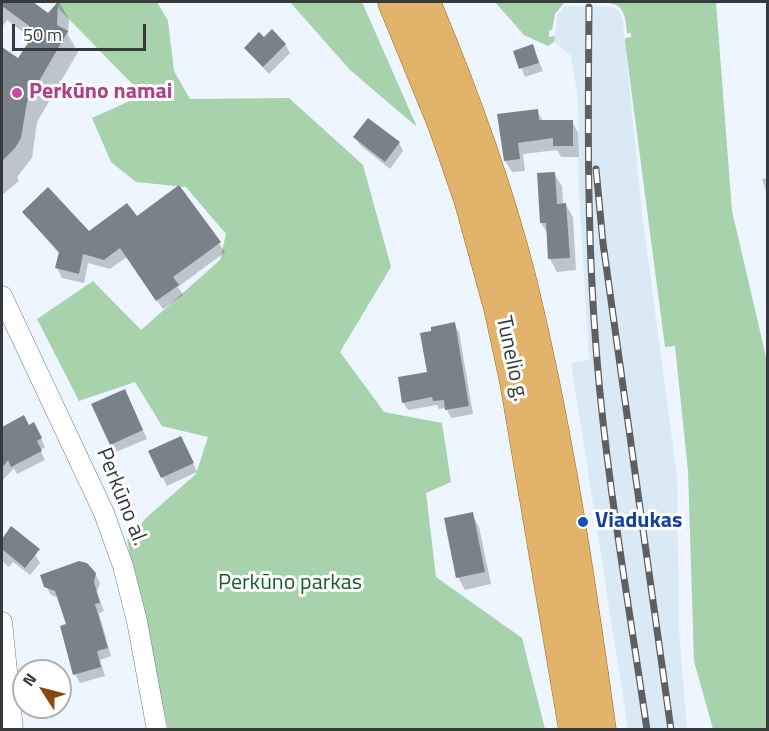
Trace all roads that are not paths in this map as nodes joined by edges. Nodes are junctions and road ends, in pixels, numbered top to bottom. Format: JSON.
{"nodes":[{"id":1,"x":394,"y":2,"type":"edge"},
{"id":2,"x":424,"y":2,"type":"edge"},
{"id":3,"x":2,"y":296,"type":"edge"},
{"id":4,"x":2,"y":622,"type":"edge"},
{"id":5,"x":13,"y":729,"type":"edge"},
{"id":6,"x":157,"y":729,"type":"edge"},
{"id":7,"x":575,"y":729,"type":"edge"},
{"id":8,"x":600,"y":729,"type":"edge"}],
"edges":[{"from":1,"to":7,"type":"main road","name":"Tunelio g."},
{"from":2,"to":8,"type":"main road","name":"Tunelio g."},
{"from":3,"to":6,"type":"street","name":"Perkūno al."},
{"from":4,"to":5,"type":"street"}]}
